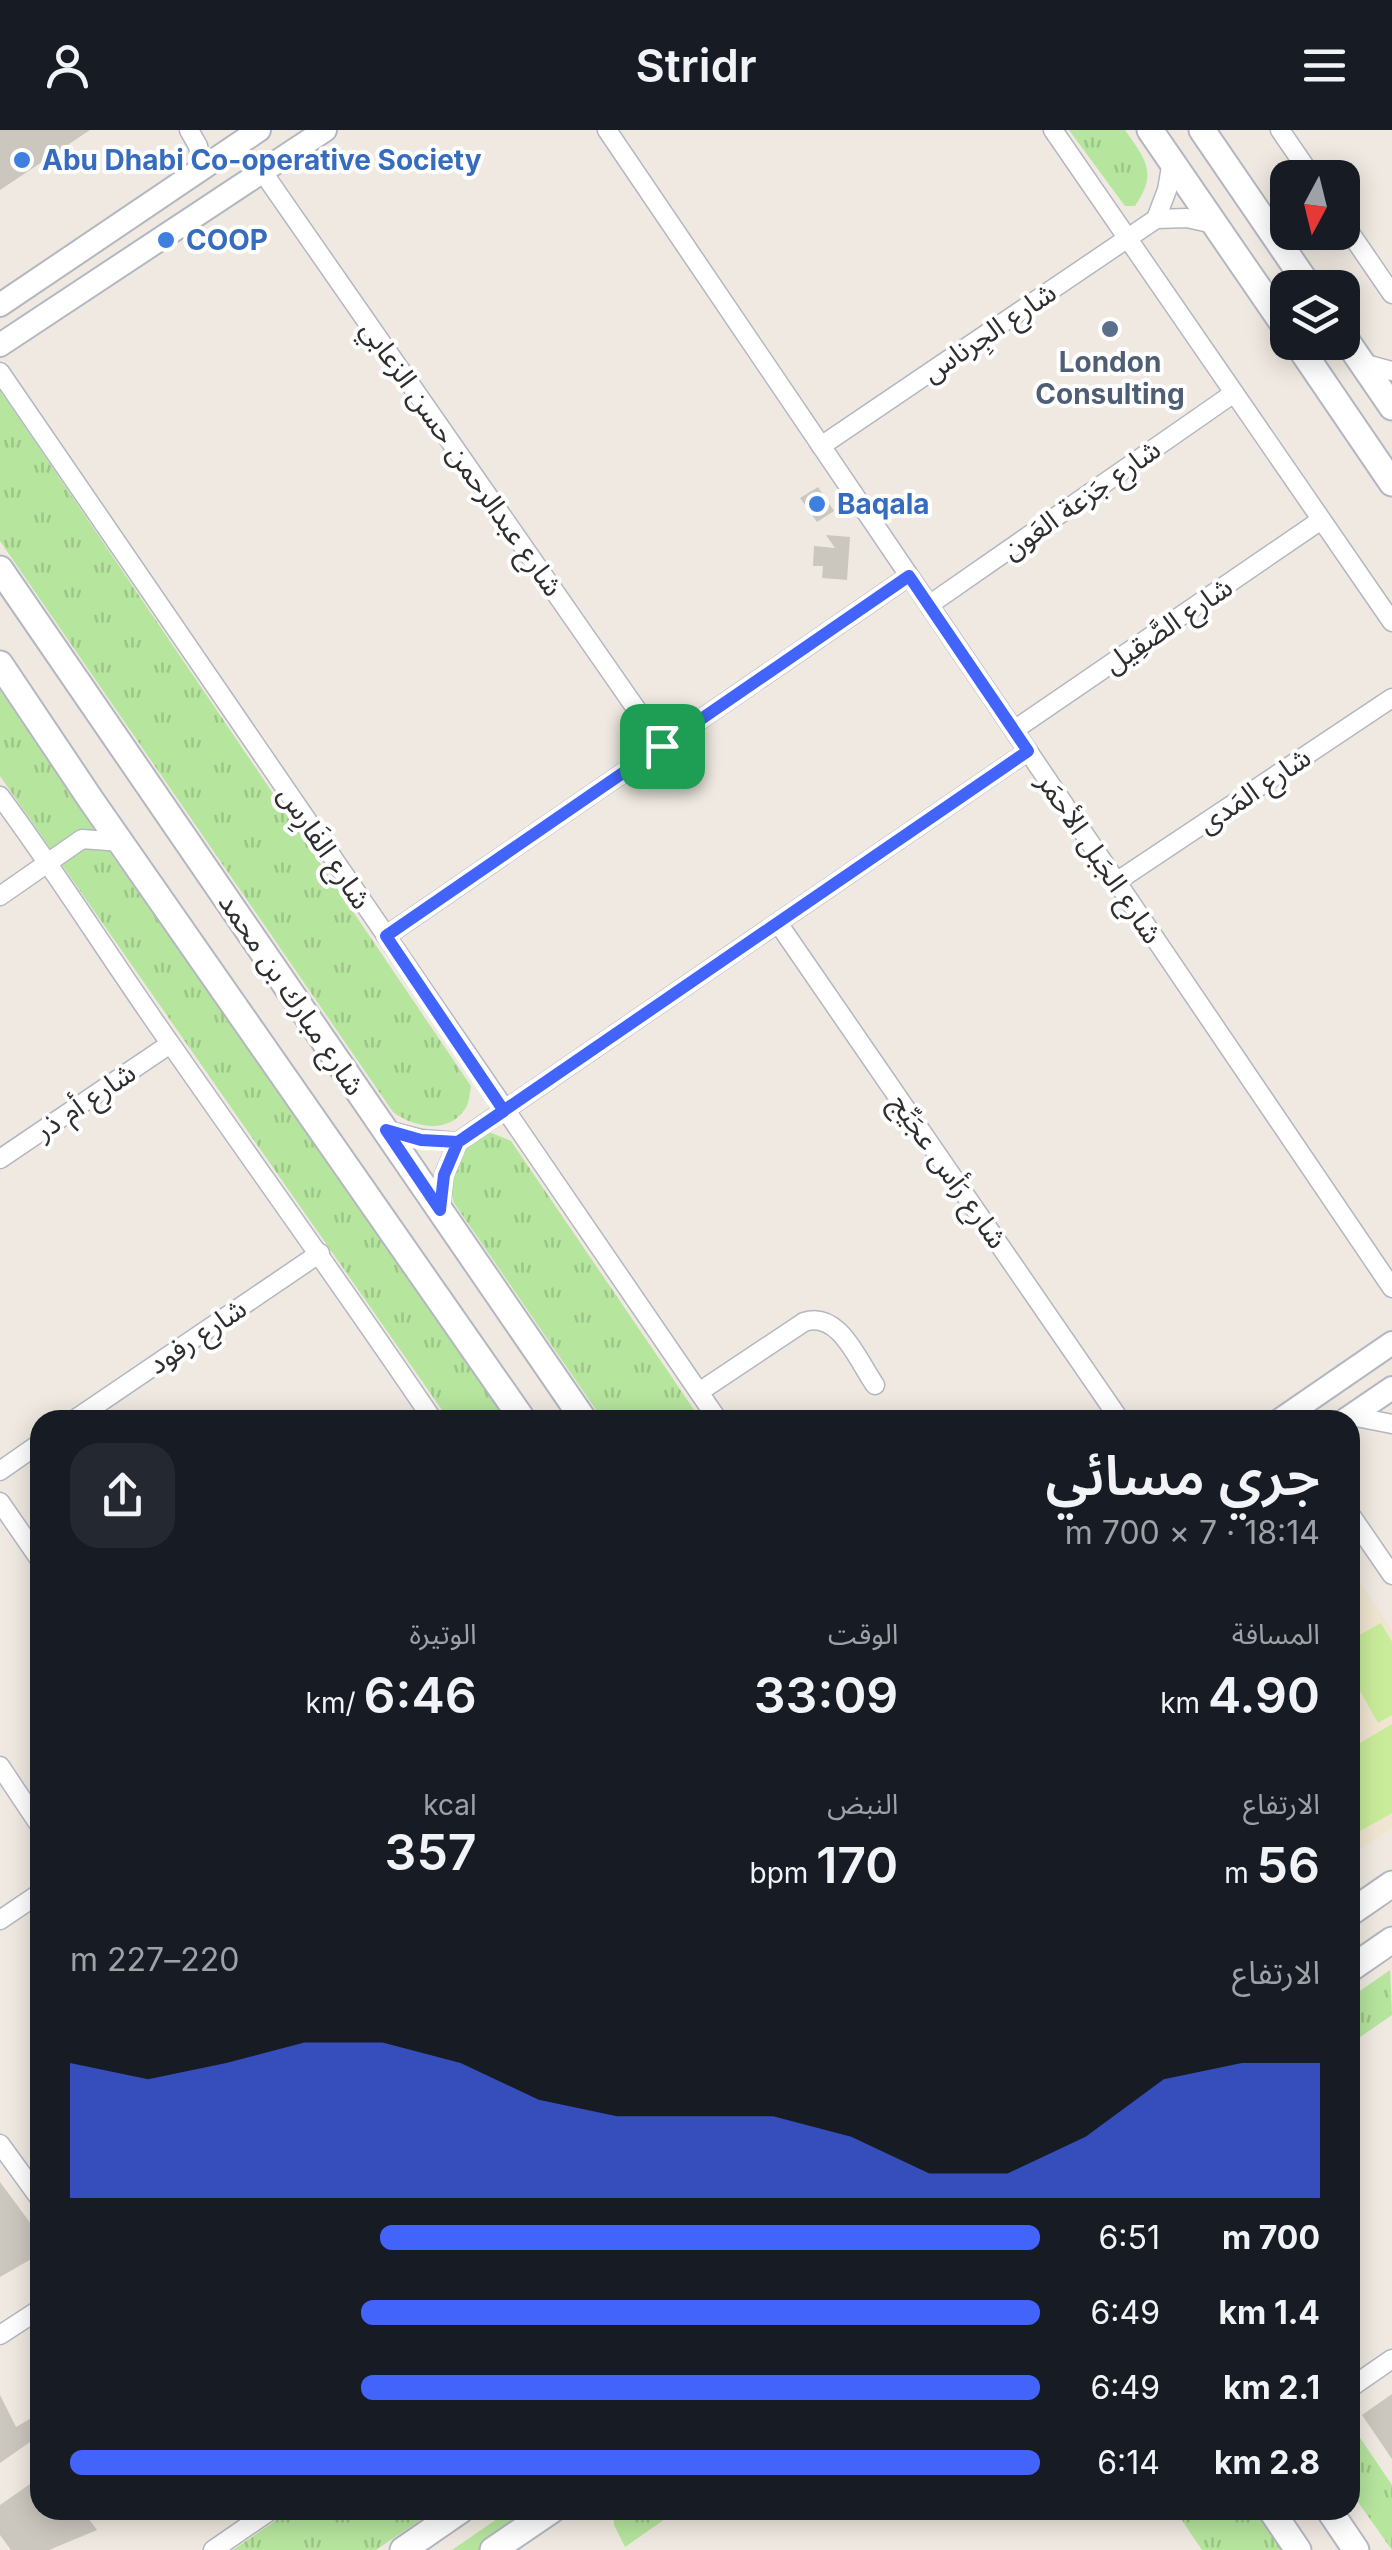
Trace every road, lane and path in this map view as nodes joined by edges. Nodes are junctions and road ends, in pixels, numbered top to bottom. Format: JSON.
{"nodes":[{"id":1,"x":188,"y":130,"type":"edge"},
{"id":2,"x":259,"y":130,"type":"edge"},
{"id":3,"x":324,"y":130,"type":"edge"},
{"id":4,"x":607,"y":130,"type":"edge"},
{"id":5,"x":1053,"y":130,"type":"edge"},
{"id":6,"x":1150,"y":130,"type":"edge"},
{"id":7,"x":1202,"y":130,"type":"edge"},
{"id":8,"x":1290,"y":133,"type":"edge"},
{"id":9,"x":1303,"y":160,"type":"edge"},
{"id":10,"x":1172,"y":161,"type":"junction"},
{"id":11,"x":202,"y":168,"type":"junction"},
{"id":12,"x":262,"y":171,"type":"junction"},
{"id":13,"x":1156,"y":219,"type":"junction"},
{"id":14,"x":1214,"y":224,"type":"junction"},
{"id":15,"x":1128,"y":238,"type":"junction"},
{"id":16,"x":1360,"y":248,"type":"edge"},
{"id":17,"x":1298,"y":270,"type":"edge"},
{"id":18,"x":1392,"y":294,"type":"edge"},
{"id":19,"x":1270,"y":304,"type":"edge"},
{"id":20,"x":0,"y":305,"type":"edge"},
{"id":21,"x":0,"y":345,"type":"edge"},
{"id":22,"x":1308,"y":360,"type":"edge"},
{"id":23,"x":1360,"y":360,"type":"edge"},
{"id":24,"x":1362,"y":363,"type":"junction"},
{"id":25,"x":1392,"y":371,"type":"edge"},
{"id":26,"x":0,"y":372,"type":"edge"},
{"id":27,"x":1234,"y":393,"type":"junction"},
{"id":28,"x":1392,"y":407,"type":"edge"},
{"id":29,"x":821,"y":446,"type":"junction"},
{"id":30,"x":1392,"y":483,"type":"edge"},
{"id":31,"x":1322,"y":520,"type":"junction"},
{"id":32,"x":0,"y":569,"type":"edge"},
{"id":33,"x":909,"y":576,"type":"junction"},
{"id":34,"x":929,"y":605,"type":"junction"},
{"id":35,"x":1392,"y":622,"type":"edge"},
{"id":36,"x":0,"y":664,"type":"edge"},
{"id":37,"x":1392,"y":698,"type":"edge"},
{"id":38,"x":1014,"y":730,"type":"junction"},
{"id":39,"x":662,"y":746,"type":"junction"},
{"id":40,"x":1028,"y":751,"type":"junction"},
{"id":41,"x":0,"y":796,"type":"edge"},
{"id":42,"x":91,"y":800,"type":"junction"},
{"id":43,"x":82,"y":839,"type":"junction"},
{"id":44,"x":121,"y":842,"type":"junction"},
{"id":45,"x":50,"y":863,"type":"junction"},
{"id":46,"x":1116,"y":882,"type":"junction"},
{"id":47,"x":0,"y":896,"type":"edge"},
{"id":48,"x":778,"y":923,"type":"junction"},
{"id":49,"x":386,"y":936,"type":"junction"},
{"id":50,"x":170,"y":1044,"type":"junction"},
{"id":51,"x":504,"y":1111,"type":"junction"},
{"id":52,"x":386,"y":1130,"type":"junction"},
{"id":53,"x":458,"y":1142,"type":"junction"},
{"id":54,"x":0,"y":1158,"type":"edge"},
{"id":55,"x":440,"y":1210,"type":"junction"},
{"id":56,"x":320,"y":1253,"type":"junction"},
{"id":57,"x":1392,"y":1288,"type":"edge"},
{"id":58,"x":1392,"y":1343,"type":"edge"},
{"id":59,"x":875,"y":1385,"type":"dead end"},
{"id":60,"x":1392,"y":1388,"type":"edge"},
{"id":61,"x":698,"y":1392,"type":"junction"},
{"id":62,"x":89,"y":1410,"type":"edge"},
{"id":63,"x":426,"y":1410,"type":"edge"},
{"id":64,"x":516,"y":1410,"type":"edge"},
{"id":65,"x":577,"y":1410,"type":"edge"},
{"id":66,"x":711,"y":1410,"type":"edge"},
{"id":67,"x":1113,"y":1410,"type":"edge"},
{"id":68,"x":1295,"y":1410,"type":"edge"},
{"id":69,"x":1360,"y":1410,"type":"edge"},
{"id":70,"x":1360,"y":1420,"type":"edge"},
{"id":71,"x":1392,"y":1424,"type":"edge"},
{"id":72,"x":30,"y":1450,"type":"edge"},
{"id":73,"x":0,"y":1470,"type":"edge"},
{"id":74,"x":0,"y":1502,"type":"edge"},
{"id":75,"x":1360,"y":1529,"type":"edge"},
{"id":76,"x":30,"y":1546,"type":"edge"},
{"id":77,"x":1392,"y":1575,"type":"edge"},
{"id":78,"x":0,"y":1766,"type":"edge"},
{"id":79,"x":30,"y":1811,"type":"edge"},
{"id":80,"x":1392,"y":1884,"type":"edge"},
{"id":81,"x":30,"y":1900,"type":"edge"},
{"id":82,"x":1360,"y":1906,"type":"edge"},
{"id":83,"x":0,"y":1920,"type":"edge"},
{"id":84,"x":1391,"y":1943,"type":"edge"},
{"id":85,"x":1360,"y":1963,"type":"edge"},
{"id":86,"x":0,"y":2144,"type":"edge"},
{"id":87,"x":30,"y":2185,"type":"edge"},
{"id":88,"x":30,"y":2315,"type":"edge"},
{"id":89,"x":0,"y":2335,"type":"edge"},
{"id":90,"x":1392,"y":2359,"type":"edge"},
{"id":91,"x":1360,"y":2381,"type":"edge"},
{"id":92,"x":251,"y":2520,"type":"edge"},
{"id":93,"x":444,"y":2520,"type":"edge"},
{"id":94,"x":538,"y":2520,"type":"edge"},
{"id":95,"x":1278,"y":2520,"type":"edge"},
{"id":96,"x":1336,"y":2520,"type":"edge"},
{"id":97,"x":213,"y":2550,"type":"edge"},
{"id":98,"x":403,"y":2550,"type":"edge"},
{"id":99,"x":494,"y":2550,"type":"edge"},
{"id":100,"x":1298,"y":2550,"type":"edge"},
{"id":101,"x":1356,"y":2550,"type":"edge"}],
"edges":[{"from":1,"to":11,"type":"street"},
{"from":2,"to":11,"type":"street"},
{"from":3,"to":12,"type":"street"},
{"from":4,"to":29,"type":"street","name":"شارع الجَبل الأحمَر"},
{"from":5,"to":15,"type":"street"},
{"from":6,"to":10,"type":"main road"},
{"from":7,"to":17,"type":"main road"},
{"from":8,"to":9,"type":"street"},
{"from":10,"to":13,"type":"street"},
{"from":10,"to":14,"type":"main road"},
{"from":11,"to":20,"type":"street"},
{"from":12,"to":21,"type":"street"},
{"from":12,"to":39,"type":"street","name":"شارع عبدالرحمن حسن الزعابي"},
{"from":13,"to":14,"type":"street"},
{"from":13,"to":15,"type":"street","name":"شارع الجِرناس"},
{"from":14,"to":19,"type":"main road"},
{"from":15,"to":27,"type":"street"},
{"from":15,"to":29,"type":"street","name":"شارع الجِرناس"},
{"from":16,"to":18,"type":"street"},
{"from":22,"to":30,"type":"main road"},
{"from":23,"to":24,"type":"main road"},
{"from":24,"to":25,"type":"street"},
{"from":24,"to":28,"type":"main road"},
{"from":26,"to":49,"type":"street","name":"شارع الفَارِس"},
{"from":27,"to":31,"type":"street"},
{"from":27,"to":34,"type":"street","name":"شارع جَزعة العَون"},
{"from":29,"to":33,"type":"street","name":"شارع الجَبل الأحمَر"},
{"from":31,"to":35,"type":"street"},
{"from":31,"to":38,"type":"street","name":"شارع الصَّقِيل"},
{"from":32,"to":52,"type":"main road","name":"شارع مبارك بن محمد"},
{"from":33,"to":34,"type":"street","name":"شارع الجَبل الأحمَر"},
{"from":33,"to":39,"type":"street"},
{"from":34,"to":38,"type":"street","name":"شارع الجَبل الأحمَر"},
{"from":36,"to":42,"type":"main road","name":"شارع مبارك بن محمد"},
{"from":37,"to":46,"type":"street","name":"شارع المَدى"},
{"from":38,"to":40,"type":"street","name":"شارع الجَبل الأحمَر"},
{"from":39,"to":49,"type":"street"},
{"from":40,"to":46,"type":"street","name":"شارع الجَبل الأحمَر"},
{"from":40,"to":48,"type":"street"},
{"from":41,"to":45,"type":"street"},
{"from":42,"to":43,"type":"street"},
{"from":42,"to":44,"type":"main road","name":"شارع مبارك بن محمد"},
{"from":43,"to":44,"type":"street"},
{"from":43,"to":45,"type":"street"},
{"from":44,"to":64,"type":"main road","name":"شارع مبارك بن محمد"},
{"from":45,"to":47,"type":"street"},
{"from":45,"to":50,"type":"street"},
{"from":46,"to":57,"type":"street","name":"شارع الجَبل الأحمَر"},
{"from":48,"to":51,"type":"street"},
{"from":48,"to":67,"type":"street","name":"شارع رَأس عجَيِّج"},
{"from":49,"to":51,"type":"street","name":"شارع الفَارِس"},
{"from":50,"to":54,"type":"street","name":"شارع أم ذر"},
{"from":50,"to":56,"type":"street"},
{"from":51,"to":53,"type":"street"},
{"from":51,"to":61,"type":"street","name":"شارع الفَارِس"},
{"from":52,"to":53,"type":"street"},
{"from":52,"to":55,"type":"main road","name":"شارع مبارك بن محمد"},
{"from":53,"to":55,"type":"street"},
{"from":55,"to":65,"type":"main road","name":"شارع مبارك بن محمد"},
{"from":56,"to":62,"type":"street","name":"شارع رفود"},
{"from":56,"to":63,"type":"street"},
{"from":58,"to":68,"type":"street"},
{"from":59,"to":61,"type":"street"},
{"from":60,"to":69,"type":"street"},
{"from":61,"to":66,"type":"street","name":"شارع الفَارِس"},
{"from":70,"to":71,"type":"street"},
{"from":72,"to":73,"type":"street"},
{"from":74,"to":76,"type":"street"},
{"from":75,"to":77,"type":"street"},
{"from":78,"to":79,"type":"street"},
{"from":80,"to":82,"type":"main road"},
{"from":81,"to":83,"type":"street"},
{"from":84,"to":85,"type":"main road"},
{"from":86,"to":87,"type":"street"},
{"from":88,"to":89,"type":"street"},
{"from":90,"to":91,"type":"street"},
{"from":92,"to":97,"type":"street"},
{"from":93,"to":98,"type":"main road"},
{"from":94,"to":99,"type":"main road"},
{"from":95,"to":100,"type":"main road"},
{"from":96,"to":101,"type":"main road"}]}
